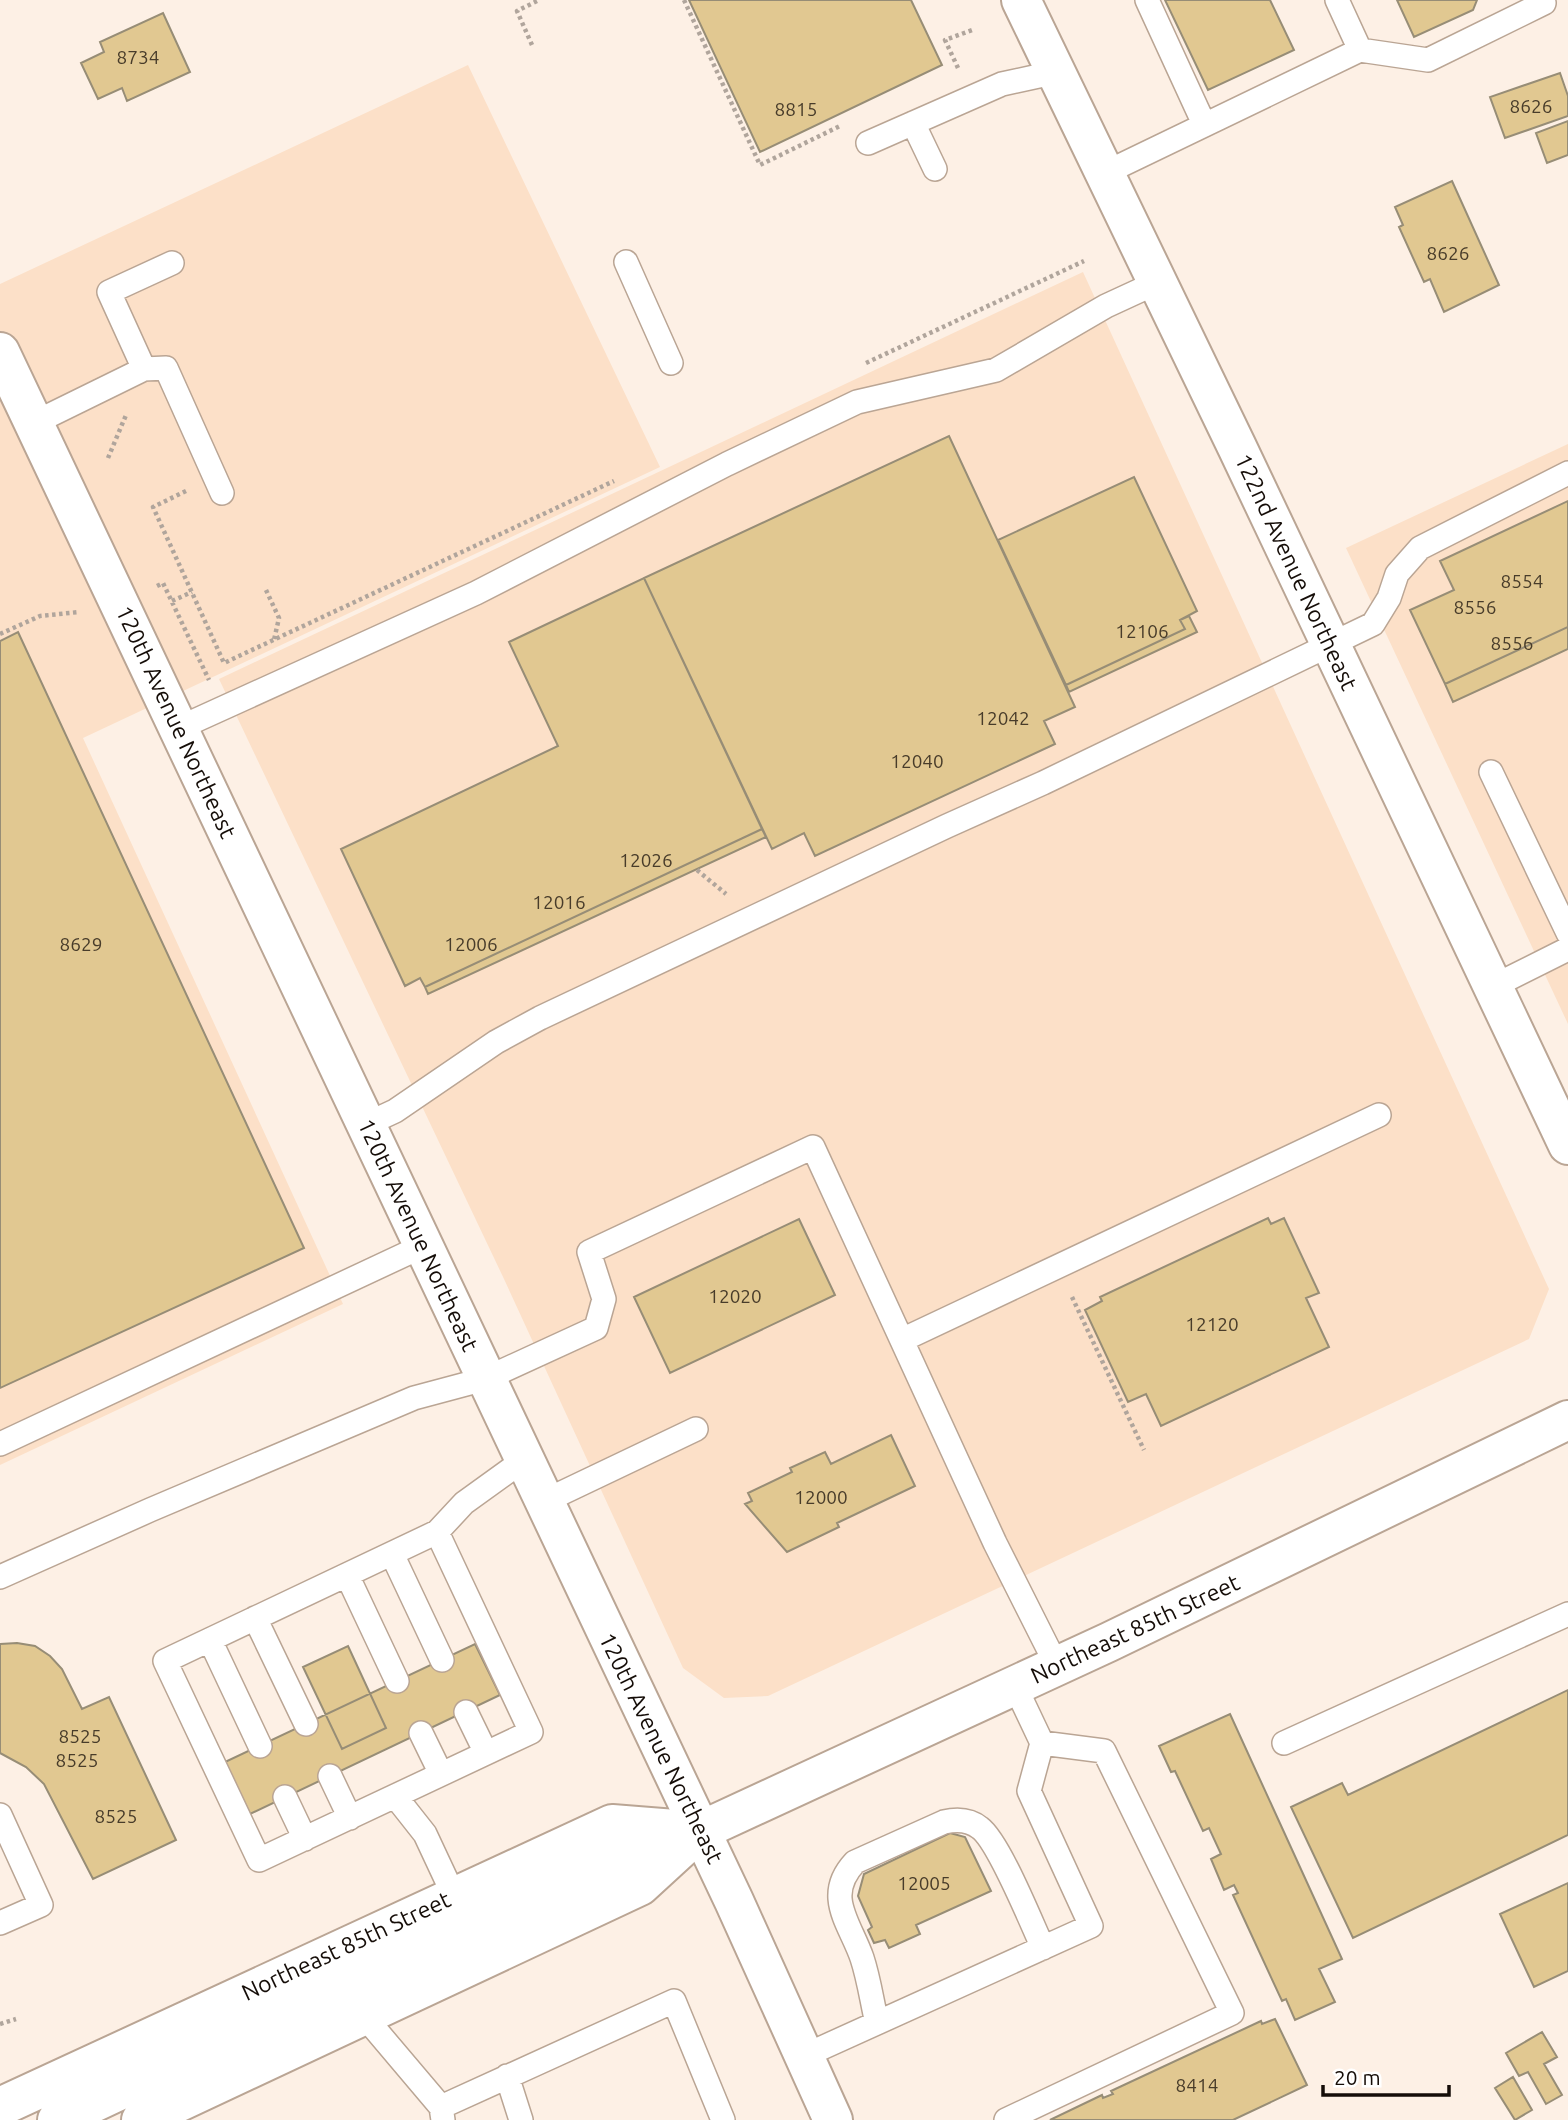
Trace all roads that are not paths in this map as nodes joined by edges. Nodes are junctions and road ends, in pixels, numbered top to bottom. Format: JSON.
{"nodes":[{"id":1,"x":1021,"y":0,"type":"edge"},
{"id":2,"x":1147,"y":0,"type":"edge"},
{"id":3,"x":1337,"y":0,"type":"edge"},
{"id":4,"x":1542,"y":0,"type":"edge"},
{"id":5,"x":1360,"y":50,"type":"junction"},
{"id":6,"x":1057,"y":72,"type":"junction"},
{"id":7,"x":913,"y":122,"type":"junction"},
{"id":8,"x":1205,"y":124,"type":"junction"},
{"id":9,"x":868,"y":143,"type":"dead end"},
{"id":10,"x":935,"y":169,"type":"dead end"},
{"id":11,"x":1105,"y":173,"type":"junction"},
{"id":12,"x":626,"y":262,"type":"dead end"},
{"id":13,"x":172,"y":263,"type":"dead end"},
{"id":14,"x":1157,"y":282,"type":"junction"},
{"id":15,"x":0,"y":352,"type":"edge"},
{"id":16,"x":671,"y":363,"type":"dead end"},
{"id":17,"x":144,"y":369,"type":"junction"},
{"id":18,"x":34,"y":423,"type":"junction"},
{"id":19,"x":1568,"y":473,"type":"edge"},
{"id":20,"x":219,"y":485,"type":"road end"},
{"id":21,"x":1330,"y":644,"type":"junction"},
{"id":22,"x":179,"y":728,"type":"junction"},
{"id":23,"x":1491,"y":772,"type":"dead end"},
{"id":24,"x":1568,"y":933,"type":"edge"},
{"id":25,"x":1568,"y":949,"type":"edge"},
{"id":26,"x":1492,"y":987,"type":"junction"},
{"id":27,"x":1379,"y":1115,"type":"dead end"},
{"id":28,"x":367,"y":1124,"type":"junction"},
{"id":29,"x":1568,"y":1146,"type":"edge"},
{"id":30,"x":423,"y":1245,"type":"junction"},
{"id":31,"x":902,"y":1340,"type":"junction"},
{"id":32,"x":485,"y":1380,"type":"junction"},
{"id":33,"x":1568,"y":1420,"type":"edge"},
{"id":34,"x":696,"y":1429,"type":"dead end"},
{"id":35,"x":0,"y":1444,"type":"edge"},
{"id":36,"x":525,"y":1459,"type":"junction"},
{"id":37,"x":544,"y":1501,"type":"junction"},
{"id":38,"x":437,"y":1532,"type":"junction"},
{"id":39,"x":392,"y":1554,"type":"junction"},
{"id":40,"x":346,"y":1575,"type":"junction"},
{"id":41,"x":0,"y":1577,"type":"edge"},
{"id":42,"x":1568,"y":1614,"type":"edge"},
{"id":43,"x":256,"y":1618,"type":"junction"},
{"id":44,"x":211,"y":1640,"type":"junction"},
{"id":45,"x":442,"y":1660,"type":"dead end"},
{"id":46,"x":1057,"y":1666,"type":"junction"},
{"id":47,"x":397,"y":1681,"type":"dead end"},
{"id":48,"x":1015,"y":1686,"type":"junction"},
{"id":49,"x":466,"y":1712,"type":"dead end"},
{"id":50,"x":306,"y":1724,"type":"dead end"},
{"id":51,"x":421,"y":1733,"type":"dead end"},
{"id":52,"x":1042,"y":1743,"type":"junction"},
{"id":53,"x":1284,"y":1743,"type":"dead end"},
{"id":54,"x":260,"y":1746,"type":"dead end"},
{"id":55,"x":486,"y":1753,"type":"junction"},
{"id":56,"x":441,"y":1774,"type":"junction"},
{"id":57,"x":330,"y":1776,"type":"dead end"},
{"id":58,"x":395,"y":1796,"type":"junction"},
{"id":59,"x":285,"y":1797,"type":"dead end"},
{"id":60,"x":0,"y":1815,"type":"edge"},
{"id":61,"x":350,"y":1818,"type":"junction"},
{"id":62,"x":699,"y":1831,"type":"junction"},
{"id":63,"x":305,"y":1839,"type":"junction"},
{"id":64,"x":454,"y":1896,"type":"junction"},
{"id":65,"x":0,"y":1923,"type":"edge"},
{"id":66,"x":1043,"y":1948,"type":"junction"},
{"id":67,"x":364,"y":2016,"type":"junction"},
{"id":68,"x":877,"y":2023,"type":"junction"},
{"id":69,"x":804,"y":2056,"type":"junction"},
{"id":70,"x":507,"y":2076,"type":"junction"},
{"id":71,"x":0,"y":2107,"type":"edge"},
{"id":72,"x":442,"y":2113,"type":"edge"},
{"id":73,"x":57,"y":2120,"type":"edge"},
{"id":74,"x":141,"y":2120,"type":"edge"},
{"id":75,"x":521,"y":2120,"type":"edge"},
{"id":76,"x":723,"y":2120,"type":"edge"},
{"id":77,"x":834,"y":2120,"type":"edge"},
{"id":78,"x":1006,"y":2120,"type":"edge"}],
"edges":[{"from":1,"to":6,"type":"street","name":"122nd Avenue Northeast"},
{"from":2,"to":8,"type":"lane"},
{"from":3,"to":5,"type":"lane"},
{"from":4,"to":5,"type":"lane"},
{"from":5,"to":8,"type":"lane"},
{"from":6,"to":7,"type":"lane"},
{"from":6,"to":11,"type":"street","name":"122nd Avenue Northeast"},
{"from":7,"to":9,"type":"lane"},
{"from":7,"to":10,"type":"lane"},
{"from":8,"to":11,"type":"lane"},
{"from":11,"to":14,"type":"street","name":"122nd Avenue Northeast"},
{"from":12,"to":16,"type":"lane"},
{"from":13,"to":17,"type":"lane"},
{"from":14,"to":21,"type":"street","name":"122nd Avenue Northeast"},
{"from":14,"to":22,"type":"lane"},
{"from":15,"to":18,"type":"street","name":"120th Avenue Northeast"},
{"from":17,"to":18,"type":"lane"},
{"from":17,"to":20,"type":"lane"},
{"from":18,"to":22,"type":"street","name":"120th Avenue Northeast"},
{"from":19,"to":21,"type":"lane"},
{"from":21,"to":26,"type":"street","name":"122nd Avenue Northeast"},
{"from":21,"to":28,"type":"lane"},
{"from":22,"to":28,"type":"street","name":"120th Avenue Northeast"},
{"from":23,"to":24,"type":"lane"},
{"from":25,"to":26,"type":"lane"},
{"from":26,"to":29,"type":"street","name":"122nd Avenue Northeast"},
{"from":27,"to":31,"type":"lane"},
{"from":28,"to":30,"type":"street","name":"120th Avenue Northeast"},
{"from":30,"to":32,"type":"street","name":"120th Avenue Northeast"},
{"from":30,"to":35,"type":"lane"},
{"from":31,"to":32,"type":"lane"},
{"from":31,"to":46,"type":"lane"},
{"from":32,"to":36,"type":"street","name":"120th Avenue Northeast"},
{"from":32,"to":41,"type":"lane"},
{"from":33,"to":46,"type":"street","name":"Northeast 85th Street"},
{"from":34,"to":37,"type":"lane"},
{"from":36,"to":37,"type":"street","name":"120th Avenue Northeast"},
{"from":36,"to":38,"type":"lane"},
{"from":37,"to":62,"type":"street","name":"120th Avenue Northeast"},
{"from":38,"to":39,"type":"lane"},
{"from":38,"to":55,"type":"lane"},
{"from":39,"to":40,"type":"lane"},
{"from":39,"to":45,"type":"lane"},
{"from":40,"to":43,"type":"lane"},
{"from":40,"to":47,"type":"lane"},
{"from":42,"to":53,"type":"lane"},
{"from":43,"to":44,"type":"lane"},
{"from":43,"to":50,"type":"lane"},
{"from":44,"to":54,"type":"lane"},
{"from":44,"to":63,"type":"lane"},
{"from":46,"to":48,"type":"street","name":"Northeast 85th Street"},
{"from":48,"to":52,"type":"lane"},
{"from":48,"to":62,"type":"street","name":"Northeast 85th Street"},
{"from":49,"to":55,"type":"lane"},
{"from":51,"to":56,"type":"lane"},
{"from":52,"to":66,"type":"lane"},
{"from":52,"to":78,"type":"lane"},
{"from":55,"to":56,"type":"lane"},
{"from":56,"to":58,"type":"lane"},
{"from":57,"to":61,"type":"lane"},
{"from":58,"to":61,"type":"lane"},
{"from":58,"to":64,"type":"lane"},
{"from":59,"to":63,"type":"lane"},
{"from":60,"to":65,"type":"lane"},
{"from":61,"to":63,"type":"lane"},
{"from":62,"to":64,"type":"street","name":"Northeast 85th Street"},
{"from":62,"to":67,"type":"street","name":"Northeast 85th Street"},
{"from":62,"to":69,"type":"street","name":"120th Avenue Northeast"},
{"from":62,"to":73,"type":"street"},
{"from":64,"to":71,"type":"street","name":"Northeast 85th Street"},
{"from":66,"to":68,"type":"lane"},
{"from":66,"to":68,"type":"lane"},
{"from":67,"to":72,"type":"lane"},
{"from":67,"to":74,"type":"street","name":"Northeast 85th Street"},
{"from":68,"to":69,"type":"lane"},
{"from":69,"to":77,"type":"street","name":"120th Avenue Northeast"},
{"from":70,"to":72,"type":"lane"},
{"from":70,"to":75,"type":"lane"},
{"from":70,"to":76,"type":"lane"}]}
